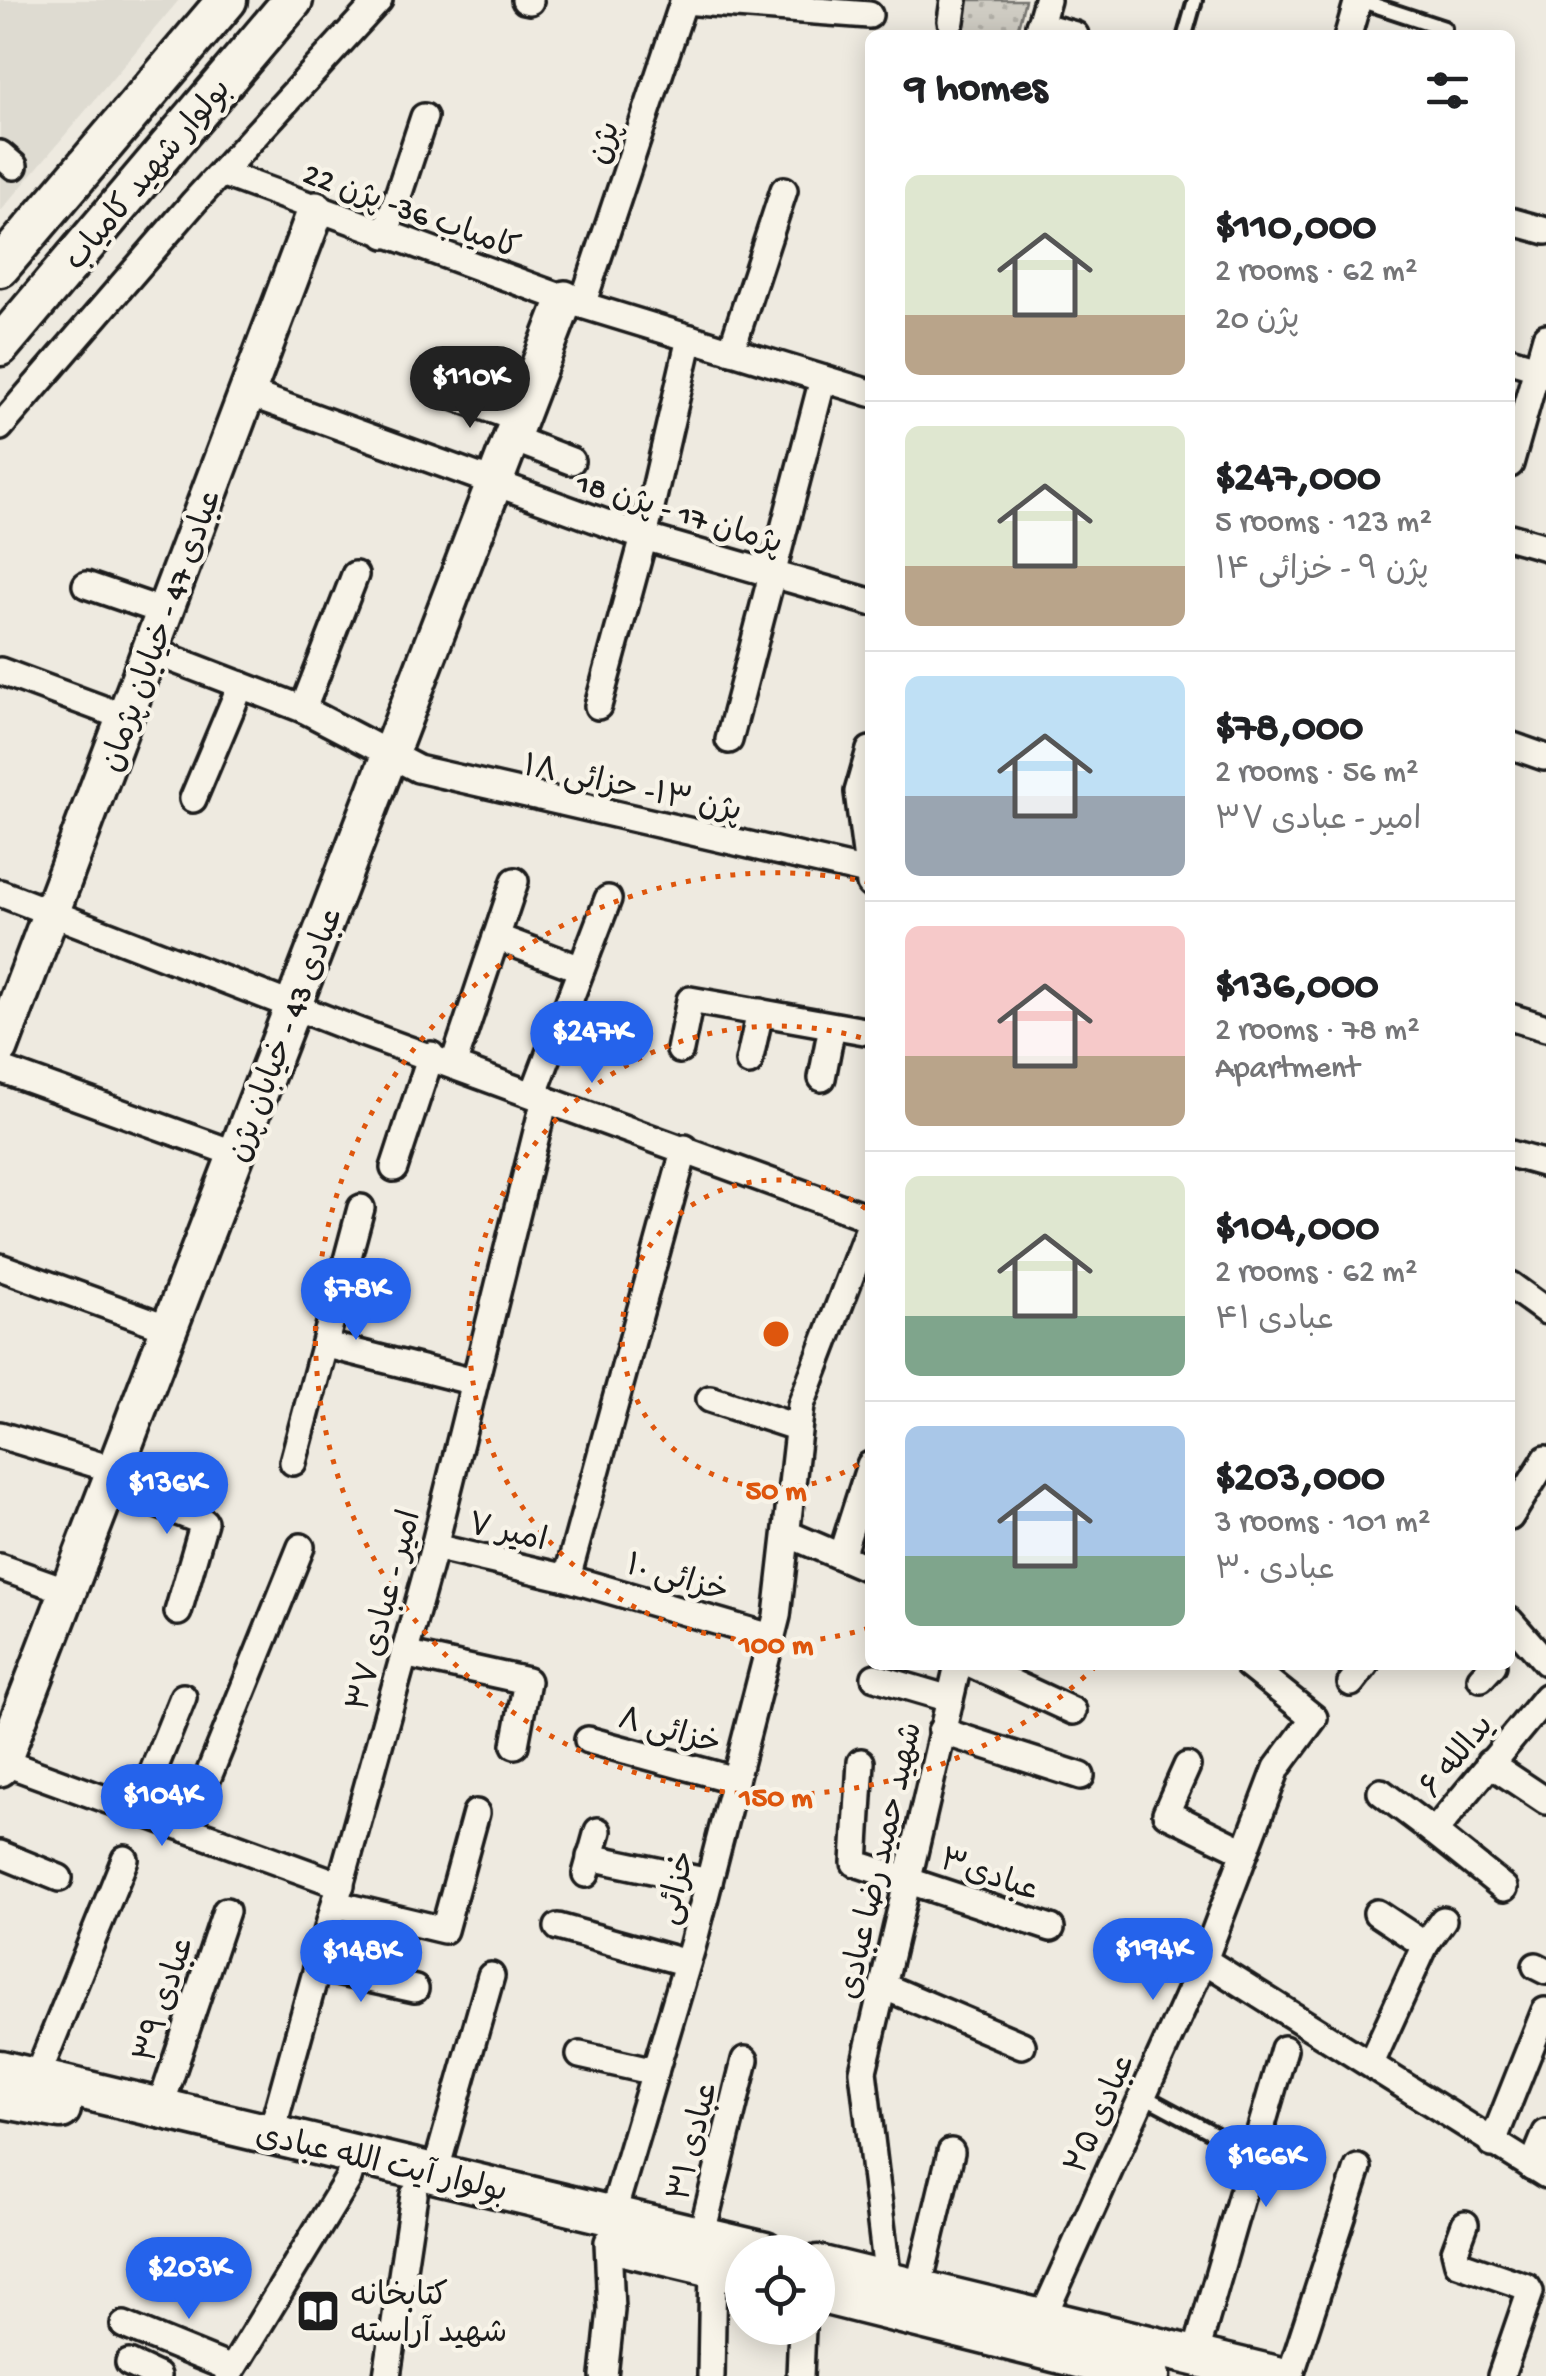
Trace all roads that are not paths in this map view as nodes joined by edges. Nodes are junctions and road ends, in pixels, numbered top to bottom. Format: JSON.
{"nodes":[{"id":1,"x":228,"y":0,"type":"edge"},
{"id":2,"x":293,"y":0,"type":"edge"},
{"id":3,"x":379,"y":0,"type":"edge"},
{"id":4,"x":1195,"y":0,"type":"edge"},
{"id":5,"x":1358,"y":0,"type":"edge"},
{"id":6,"x":684,"y":1,"type":"edge"},
{"id":7,"x":869,"y":15,"type":"dead end"},
{"id":8,"x":1444,"y":28,"type":"dead end"},
{"id":9,"x":1187,"y":30,"type":"edge"},
{"id":10,"x":1349,"y":30,"type":"edge"},
{"id":11,"x":424,"y":117,"type":"dead end"},
{"id":12,"x":221,"y":173,"type":"junction"},
{"id":13,"x":784,"y":190,"type":"dead end"},
{"id":14,"x":316,"y":210,"type":"junction"},
{"id":15,"x":1515,"y":222,"type":"edge"},
{"id":16,"x":1546,"y":231,"type":"edge"},
{"id":17,"x":384,"y":235,"type":"junction"},
{"id":18,"x":0,"y":267,"type":"edge"},
{"id":19,"x":573,"y":302,"type":"junction"},
{"id":20,"x":1546,"y":337,"type":"edge"},
{"id":21,"x":690,"y":338,"type":"junction"},
{"id":22,"x":0,"y":346,"type":"edge"},
{"id":23,"x":730,"y":351,"type":"junction"},
{"id":24,"x":1515,"y":361,"type":"edge"},
{"id":25,"x":1537,"y":368,"type":"junction"},
{"id":26,"x":823,"y":379,"type":"junction"},
{"id":27,"x":440,"y":392,"type":"dead end"},
{"id":28,"x":865,"y":392,"type":"edge"},
{"id":29,"x":248,"y":393,"type":"junction"},
{"id":30,"x":1538,"y":396,"type":"edge"},
{"id":31,"x":0,"y":426,"type":"edge"},
{"id":32,"x":515,"y":429,"type":"junction"},
{"id":33,"x":1515,"y":452,"type":"edge"},
{"id":34,"x":572,"y":461,"type":"dead end"},
{"id":35,"x":493,"y":484,"type":"junction"},
{"id":36,"x":644,"y":537,"type":"junction"},
{"id":37,"x":1515,"y":538,"type":"edge"},
{"id":38,"x":1546,"y":546,"type":"edge"},
{"id":39,"x":355,"y":574,"type":"dead end"},
{"id":40,"x":773,"y":574,"type":"junction"},
{"id":41,"x":86,"y":585,"type":"dead end"},
{"id":42,"x":865,"y":601,"type":"edge"},
{"id":43,"x":166,"y":612,"type":"junction"},
{"id":44,"x":152,"y":650,"type":"junction"},
{"id":45,"x":0,"y":670,"type":"edge"},
{"id":46,"x":241,"y":685,"type":"junction"},
{"id":47,"x":598,"y":706,"type":"dead end"},
{"id":48,"x":304,"y":709,"type":"junction"},
{"id":49,"x":128,"y":718,"type":"junction"},
{"id":50,"x":729,"y":740,"type":"dead end"},
{"id":51,"x":1515,"y":748,"type":"edge"},
{"id":52,"x":391,"y":751,"type":"junction"},
{"id":53,"x":1544,"y":757,"type":"edge"},
{"id":54,"x":865,"y":768,"type":"edge"},
{"id":55,"x":193,"y":799,"type":"dead end"},
{"id":56,"x":865,"y":852,"type":"edge"},
{"id":57,"x":865,"y":877,"type":"edge"},
{"id":58,"x":516,"y":881,"type":"dead end"},
{"id":59,"x":0,"y":893,"type":"edge"},
{"id":60,"x":608,"y":899,"type":"dead end"},
{"id":61,"x":53,"y":914,"type":"junction"},
{"id":62,"x":496,"y":937,"type":"junction"},
{"id":63,"x":581,"y":969,"type":"junction"},
{"id":64,"x":295,"y":1006,"type":"junction"},
{"id":65,"x":760,"y":1012,"type":"junction"},
{"id":66,"x":1515,"y":1019,"type":"edge"},
{"id":67,"x":832,"y":1026,"type":"junction"},
{"id":68,"x":1546,"y":1028,"type":"edge"},
{"id":69,"x":865,"y":1031,"type":"edge"},
{"id":70,"x":0,"y":1048,"type":"edge"},
{"id":71,"x":680,"y":1050,"type":"dead end"},
{"id":72,"x":442,"y":1059,"type":"junction"},
{"id":73,"x":749,"y":1062,"type":"dead end"},
{"id":74,"x":0,"y":1069,"type":"edge"},
{"id":75,"x":822,"y":1078,"type":"dead end"},
{"id":76,"x":540,"y":1096,"type":"junction"},
{"id":77,"x":685,"y":1148,"type":"junction"},
{"id":78,"x":236,"y":1154,"type":"junction"},
{"id":79,"x":1515,"y":1155,"type":"edge"},
{"id":80,"x":1546,"y":1164,"type":"edge"},
{"id":81,"x":394,"y":1168,"type":"dead end"},
{"id":82,"x":360,"y":1208,"type":"dead end"},
{"id":83,"x":865,"y":1220,"type":"edge"},
{"id":84,"x":865,"y":1236,"type":"edge"},
{"id":85,"x":0,"y":1267,"type":"edge"},
{"id":86,"x":1515,"y":1289,"type":"edge"},
{"id":87,"x":1546,"y":1311,"type":"edge"},
{"id":88,"x":169,"y":1328,"type":"junction"},
{"id":89,"x":327,"y":1345,"type":"junction"},
{"id":90,"x":474,"y":1382,"type":"junction"},
{"id":91,"x":710,"y":1400,"type":"dead end"},
{"id":92,"x":796,"y":1427,"type":"junction"},
{"id":93,"x":0,"y":1434,"type":"edge"},
{"id":94,"x":1546,"y":1459,"type":"edge"},
{"id":95,"x":293,"y":1462,"type":"dead end"},
{"id":96,"x":112,"y":1478,"type":"junction"},
{"id":97,"x":865,"y":1480,"type":"edge"},
{"id":98,"x":1515,"y":1509,"type":"edge"},
{"id":99,"x":788,"y":1534,"type":"junction"},
{"id":100,"x":434,"y":1546,"type":"junction"},
{"id":101,"x":301,"y":1547,"type":"dead end"},
{"id":102,"x":840,"y":1556,"type":"junction"},
{"id":103,"x":0,"y":1567,"type":"edge"},
{"id":104,"x":865,"y":1567,"type":"edge"},
{"id":105,"x":567,"y":1578,"type":"junction"},
{"id":106,"x":68,"y":1590,"type":"junction"},
{"id":107,"x":178,"y":1612,"type":"dead end"},
{"id":108,"x":1515,"y":1635,"type":"edge"},
{"id":109,"x":771,"y":1637,"type":"junction"},
{"id":110,"x":404,"y":1654,"type":"junction"},
{"id":111,"x":1546,"y":1662,"type":"edge"},
{"id":112,"x":957,"y":1670,"type":"edge"},
{"id":113,"x":984,"y":1670,"type":"edge"},
{"id":114,"x":1254,"y":1670,"type":"edge"},
{"id":115,"x":875,"y":1677,"type":"dead end"},
{"id":116,"x":183,"y":1697,"type":"dead end"},
{"id":117,"x":1546,"y":1697,"type":"edge"},
{"id":118,"x":950,"y":1699,"type":"junction"},
{"id":119,"x":1072,"y":1710,"type":"dead end"},
{"id":120,"x":942,"y":1731,"type":"junction"},
{"id":121,"x":588,"y":1740,"type":"dead end"},
{"id":122,"x":514,"y":1745,"type":"dead end"},
{"id":123,"x":3,"y":1754,"type":"edge"},
{"id":124,"x":861,"y":1762,"type":"dead end"},
{"id":125,"x":1489,"y":1763,"type":"junction"},
{"id":126,"x":1187,"y":1766,"type":"dead end"},
{"id":127,"x":1081,"y":1776,"type":"dead end"},
{"id":128,"x":735,"y":1780,"type":"junction"},
{"id":129,"x":1381,"y":1792,"type":"dead end"},
{"id":130,"x":1546,"y":1801,"type":"edge"},
{"id":131,"x":137,"y":1811,"type":"junction"},
{"id":132,"x":476,"y":1814,"type":"dead end"},
{"id":133,"x":187,"y":1829,"type":"junction"},
{"id":134,"x":598,"y":1831,"type":"dead end"},
{"id":135,"x":1434,"y":1832,"type":"junction"},
{"id":136,"x":1244,"y":1851,"type":"junction"},
{"id":137,"x":0,"y":1854,"type":"edge"},
{"id":138,"x":124,"y":1860,"type":"dead end"},
{"id":139,"x":60,"y":1878,"type":"dead end"},
{"id":140,"x":908,"y":1880,"type":"junction"},
{"id":141,"x":709,"y":1882,"type":"junction"},
{"id":142,"x":1504,"y":1888,"type":"dead end"},
{"id":143,"x":338,"y":1894,"type":"junction"},
{"id":144,"x":226,"y":1911,"type":"dead end"},
{"id":145,"x":1377,"y":1913,"type":"dead end"},
{"id":146,"x":1443,"y":1920,"type":"dead end"},
{"id":147,"x":558,"y":1927,"type":"dead end"},
{"id":148,"x":1051,"y":1928,"type":"dead end"},
{"id":149,"x":1425,"y":1945,"type":"junction"},
{"id":150,"x":1204,"y":1960,"type":"junction"},
{"id":151,"x":687,"y":1963,"type":"junction"},
{"id":152,"x":318,"y":1968,"type":"junction"},
{"id":153,"x":491,"y":1976,"type":"dead end"},
{"id":154,"x":882,"y":1986,"type":"junction"},
{"id":155,"x":415,"y":1988,"type":"dead end"},
{"id":156,"x":1545,"y":2012,"type":"edge"},
{"id":157,"x":1022,"y":2045,"type":"dead end"},
{"id":158,"x":1284,"y":2049,"type":"dead end"},
{"id":159,"x":580,"y":2055,"type":"dead end"},
{"id":160,"x":744,"y":2060,"type":"dead end"},
{"id":161,"x":1371,"y":2064,"type":"junction"},
{"id":162,"x":655,"y":2072,"type":"junction"},
{"id":163,"x":18,"y":2074,"type":"edge"},
{"id":164,"x":1142,"y":2095,"type":"junction"},
{"id":165,"x":0,"y":2098,"type":"edge"},
{"id":166,"x":160,"y":2108,"type":"junction"},
{"id":167,"x":1546,"y":2133,"type":"edge"},
{"id":168,"x":272,"y":2134,"type":"junction"},
{"id":169,"x":1492,"y":2144,"type":"junction"},
{"id":170,"x":951,"y":2152,"type":"dead end"},
{"id":171,"x":1254,"y":2155,"type":"junction"},
{"id":172,"x":352,"y":2167,"type":"junction"},
{"id":173,"x":1358,"y":2168,"type":"dead end"},
{"id":174,"x":1539,"y":2171,"type":"edge"},
{"id":175,"x":424,"y":2184,"type":"junction"},
{"id":176,"x":1465,"y":2224,"type":"dead end"},
{"id":177,"x":610,"y":2229,"type":"junction"},
{"id":178,"x":719,"y":2260,"type":"edge"},
{"id":179,"x":835,"y":2269,"type":"edge"},
{"id":180,"x":903,"y":2286,"type":"junction"},
{"id":181,"x":835,"y":2297,"type":"edge"},
{"id":182,"x":1042,"y":2320,"type":"junction"},
{"id":183,"x":124,"y":2325,"type":"dead end"},
{"id":184,"x":801,"y":2345,"type":"edge"},
{"id":185,"x":1195,"y":2356,"type":"junction"},
{"id":186,"x":129,"y":2363,"type":"dead end"},
{"id":187,"x":230,"y":2373,"type":"edge"},
{"id":188,"x":158,"y":2376,"type":"edge"},
{"id":189,"x":387,"y":2376,"type":"edge"},
{"id":190,"x":604,"y":2376,"type":"edge"},
{"id":191,"x":711,"y":2376,"type":"edge"},
{"id":192,"x":800,"y":2376,"type":"edge"},
{"id":193,"x":1150,"y":2376,"type":"edge"},
{"id":194,"x":1277,"y":2376,"type":"edge"},
{"id":195,"x":1290,"y":2376,"type":"edge"},
{"id":196,"x":1501,"y":2376,"type":"edge"}],
"edges":[{"from":1,"to":18,"type":"main road","name":"بولوار شهید کامیاب"},
{"from":2,"to":22,"type":"main road","name":"بولوار شهید کامیاب"},
{"from":3,"to":12,"type":"street"},
{"from":4,"to":9,"type":"lane"},
{"from":5,"to":8,"type":"lane"},
{"from":5,"to":10,"type":"street"},
{"from":6,"to":7,"type":"street"},
{"from":6,"to":19,"type":"street","name":"پژن"},
{"from":11,"to":17,"type":"street"},
{"from":12,"to":14,"type":"street","name":"کامیاب 36- پژن 22"},
{"from":12,"to":31,"type":"street"},
{"from":13,"to":23,"type":"street"},
{"from":14,"to":17,"type":"street","name":"کامیاب 36- پژن 22"},
{"from":14,"to":29,"type":"street","name":"عبادی 47 - خیابان پژمان"},
{"from":15,"to":16,"type":"street"},
{"from":17,"to":19,"type":"street","name":"کامیاب 36- پژن 22"},
{"from":19,"to":21,"type":"street","name":"کامیاب 36- پژن 22"},
{"from":19,"to":32,"type":"street","name":"عبادی 43 - خیابان پژن"},
{"from":20,"to":25,"type":"street"},
{"from":21,"to":23,"type":"street","name":"کامیاب 36- پژن 22"},
{"from":21,"to":36,"type":"street"},
{"from":23,"to":26,"type":"street","name":"کامیاب 36- پژن 22"},
{"from":24,"to":25,"type":"street"},
{"from":25,"to":30,"type":"street"},
{"from":26,"to":28,"type":"street","name":"کامیاب 36- پژن 22"},
{"from":26,"to":40,"type":"street"},
{"from":27,"to":32,"type":"street"},
{"from":29,"to":35,"type":"street","name":"پژمان 17 - پژن 18"},
{"from":29,"to":43,"type":"street","name":"عبادی 47 - خیابان پژمان"},
{"from":30,"to":33,"type":"street"},
{"from":32,"to":34,"type":"street"},
{"from":32,"to":35,"type":"street","name":"عبادی 43 - خیابان پژن"},
{"from":35,"to":36,"type":"street","name":"پژمان 17 - پژن 18"},
{"from":35,"to":52,"type":"street","name":"عبادی 43 - خیابان پژن"},
{"from":36,"to":40,"type":"street","name":"پژمان 17 - پژن 18"},
{"from":36,"to":47,"type":"street"},
{"from":37,"to":38,"type":"street"},
{"from":39,"to":48,"type":"street"},
{"from":40,"to":42,"type":"street","name":"پژمان 17 - پژن 18"},
{"from":40,"to":50,"type":"street"},
{"from":41,"to":43,"type":"street"},
{"from":43,"to":44,"type":"street","name":"عبادی 47 - خیابان پژمان"},
{"from":44,"to":46,"type":"street","name":"پژن ۱۳- حزائی ۱۸"},
{"from":44,"to":49,"type":"street","name":"عبادی 47 - خیابان پژمان"},
{"from":45,"to":49,"type":"street"},
{"from":46,"to":48,"type":"street","name":"پژن ۱۳- حزائی ۱۸"},
{"from":46,"to":55,"type":"street"},
{"from":48,"to":52,"type":"street","name":"پژن ۱۳- حزائی ۱۸"},
{"from":49,"to":61,"type":"street","name":"عبادی 47 - خیابان پژمان"},
{"from":51,"to":53,"type":"street"},
{"from":52,"to":57,"type":"street","name":"پژن ۱۳- حزائی ۱۸"},
{"from":52,"to":64,"type":"street","name":"عبادی 43 - خیابان پژن"},
{"from":54,"to":56,"type":"street"},
{"from":58,"to":62,"type":"street"},
{"from":59,"to":61,"type":"street"},
{"from":60,"to":63,"type":"street","name":"امیر - عبادی ۳۷"},
{"from":61,"to":64,"type":"street"},
{"from":61,"to":70,"type":"street","name":"عبادی 47 - خیابان پژمان"},
{"from":62,"to":63,"type":"street"},
{"from":62,"to":72,"type":"street"},
{"from":63,"to":76,"type":"street","name":"امیر - عبادی ۳۷"},
{"from":64,"to":72,"type":"street"},
{"from":64,"to":78,"type":"street","name":"عبادی 43 - خیابان پژن"},
{"from":65,"to":67,"type":"street"},
{"from":65,"to":71,"type":"street"},
{"from":65,"to":73,"type":"street"},
{"from":66,"to":68,"type":"street"},
{"from":67,"to":69,"type":"street"},
{"from":67,"to":75,"type":"street"},
{"from":72,"to":76,"type":"street"},
{"from":72,"to":81,"type":"street"},
{"from":74,"to":78,"type":"street"},
{"from":76,"to":77,"type":"street"},
{"from":76,"to":90,"type":"street","name":"امیر - عبادی ۳۷"},
{"from":77,"to":83,"type":"street"},
{"from":77,"to":105,"type":"street"},
{"from":78,"to":88,"type":"street","name":"عبادی 43 - خیابان پژن"},
{"from":79,"to":80,"type":"street"},
{"from":82,"to":89,"type":"street"},
{"from":84,"to":92,"type":"street","name":"خزائی"},
{"from":85,"to":88,"type":"street"},
{"from":86,"to":87,"type":"street"},
{"from":88,"to":96,"type":"street","name":"عبادی 43 - خیابان پژن"},
{"from":89,"to":90,"type":"street"},
{"from":89,"to":95,"type":"street"},
{"from":90,"to":100,"type":"street","name":"امیر - عبادی ۳۷"},
{"from":91,"to":92,"type":"street"},
{"from":92,"to":99,"type":"street","name":"خزائی"},
{"from":93,"to":96,"type":"street"},
{"from":94,"to":98,"type":"street"},
{"from":96,"to":106,"type":"street","name":"عبادی 43 - خیابان پژن"},
{"from":96,"to":107,"type":"street"},
{"from":97,"to":102,"type":"street"},
{"from":99,"to":102,"type":"street"},
{"from":99,"to":109,"type":"street","name":"خزائی"},
{"from":100,"to":105,"type":"street","name":"امیر ۷"},
{"from":100,"to":110,"type":"street","name":"امیر - عبادی ۳۷"},
{"from":101,"to":133,"type":"street"},
{"from":102,"to":104,"type":"street"},
{"from":103,"to":106,"type":"street"},
{"from":105,"to":109,"type":"street","name":"خزائی ۱۰"},
{"from":106,"to":123,"type":"street","name":"عبادی 43 - خیابان پژن"},
{"from":108,"to":111,"type":"street"},
{"from":109,"to":128,"type":"street","name":"خزائی"},
{"from":110,"to":122,"type":"street"},
{"from":110,"to":143,"type":"street","name":"امیر - عبادی ۳۷"},
{"from":112,"to":118,"type":"street","name":"شهید حمید رضا عبادی"},
{"from":113,"to":119,"type":"street"},
{"from":114,"to":136,"type":"street","name":"عبادی ۲۵"},
{"from":115,"to":118,"type":"street"},
{"from":116,"to":131,"type":"street"},
{"from":117,"to":125,"type":"street","name":"یدالله ۶"},
{"from":118,"to":120,"type":"street","name":"شهید حمید رضا عبادی"},
{"from":120,"to":127,"type":"street"},
{"from":120,"to":140,"type":"street","name":"شهید حمید رضا عبادی"},
{"from":121,"to":128,"type":"street","name":"خزائی ۸"},
{"from":123,"to":131,"type":"street"},
{"from":124,"to":140,"type":"street","name":"عبادی۳"},
{"from":125,"to":130,"type":"street"},
{"from":125,"to":135,"type":"street","name":"یدالله ۶"},
{"from":126,"to":136,"type":"street"},
{"from":128,"to":141,"type":"street","name":"خزائی"},
{"from":129,"to":135,"type":"street"},
{"from":131,"to":133,"type":"street"},
{"from":132,"to":143,"type":"street"},
{"from":133,"to":143,"type":"street"},
{"from":134,"to":141,"type":"street"},
{"from":135,"to":142,"type":"street","name":"یدالله ۶"},
{"from":136,"to":150,"type":"street","name":"عبادی ۲۵"},
{"from":137,"to":139,"type":"street"},
{"from":138,"to":163,"type":"street"},
{"from":140,"to":148,"type":"street","name":"عبادی۳"},
{"from":140,"to":154,"type":"street","name":"شهید حمید رضا عبادی"},
{"from":141,"to":151,"type":"street","name":"خزائی"},
{"from":143,"to":152,"type":"street","name":"امیر - عبادی ۳۷"},
{"from":144,"to":166,"type":"street","name":"عبادی ۳۹"},
{"from":145,"to":149,"type":"street"},
{"from":146,"to":149,"type":"street"},
{"from":147,"to":151,"type":"street"},
{"from":149,"to":161,"type":"street"},
{"from":150,"to":161,"type":"street"},
{"from":150,"to":164,"type":"street","name":"عبادی ۲۵"},
{"from":151,"to":162,"type":"street","name":"خزائی"},
{"from":152,"to":155,"type":"street"},
{"from":152,"to":168,"type":"street","name":"امیر - عبادی ۳۷"},
{"from":153,"to":175,"type":"street"},
{"from":154,"to":157,"type":"street"},
{"from":154,"to":180,"type":"street","name":"شهید حمید رضا عبادی"},
{"from":156,"to":169,"type":"street"},
{"from":158,"to":171,"type":"street"},
{"from":159,"to":162,"type":"street"},
{"from":160,"to":178,"type":"street","name":"عبادی ۳۱"},
{"from":161,"to":169,"type":"street"},
{"from":162,"to":177,"type":"street","name":"خزائی"},
{"from":163,"to":166,"type":"main road","name":"بولوار آیت الله عبادی"},
{"from":164,"to":171,"type":"lane"},
{"from":164,"to":182,"type":"street","name":"عبادی ۲۵"},
{"from":165,"to":172,"type":"main road","name":"بولوار آیت الله عبادی"},
{"from":166,"to":168,"type":"main road","name":"بولوار آیت الله عبادی"},
{"from":167,"to":174,"type":"street"},
{"from":168,"to":172,"type":"main road","name":"بولوار آیت الله عبادی"},
{"from":169,"to":174,"type":"street"},
{"from":170,"to":180,"type":"street"},
{"from":171,"to":185,"type":"street"},
{"from":172,"to":175,"type":"main road","name":"بولوار آیت الله عبادی"},
{"from":172,"to":187,"type":"street"},
{"from":173,"to":195,"type":"street"},
{"from":175,"to":177,"type":"main road","name":"بولوار آیت الله عبادی"},
{"from":175,"to":189,"type":"street"},
{"from":176,"to":196,"type":"street"},
{"from":177,"to":178,"type":"main road","name":"بولوار آیت الله عبادی"},
{"from":177,"to":190,"type":"street","name":"خزائی"},
{"from":178,"to":191,"type":"street","name":"عبادی ۳۱"},
{"from":179,"to":180,"type":"main road"},
{"from":180,"to":182,"type":"main road"},
{"from":181,"to":193,"type":"main road"},
{"from":182,"to":185,"type":"main road"},
{"from":183,"to":187,"type":"street"},
{"from":184,"to":192,"type":"street"},
{"from":185,"to":194,"type":"main road"},
{"from":186,"to":188,"type":"street"}]}
